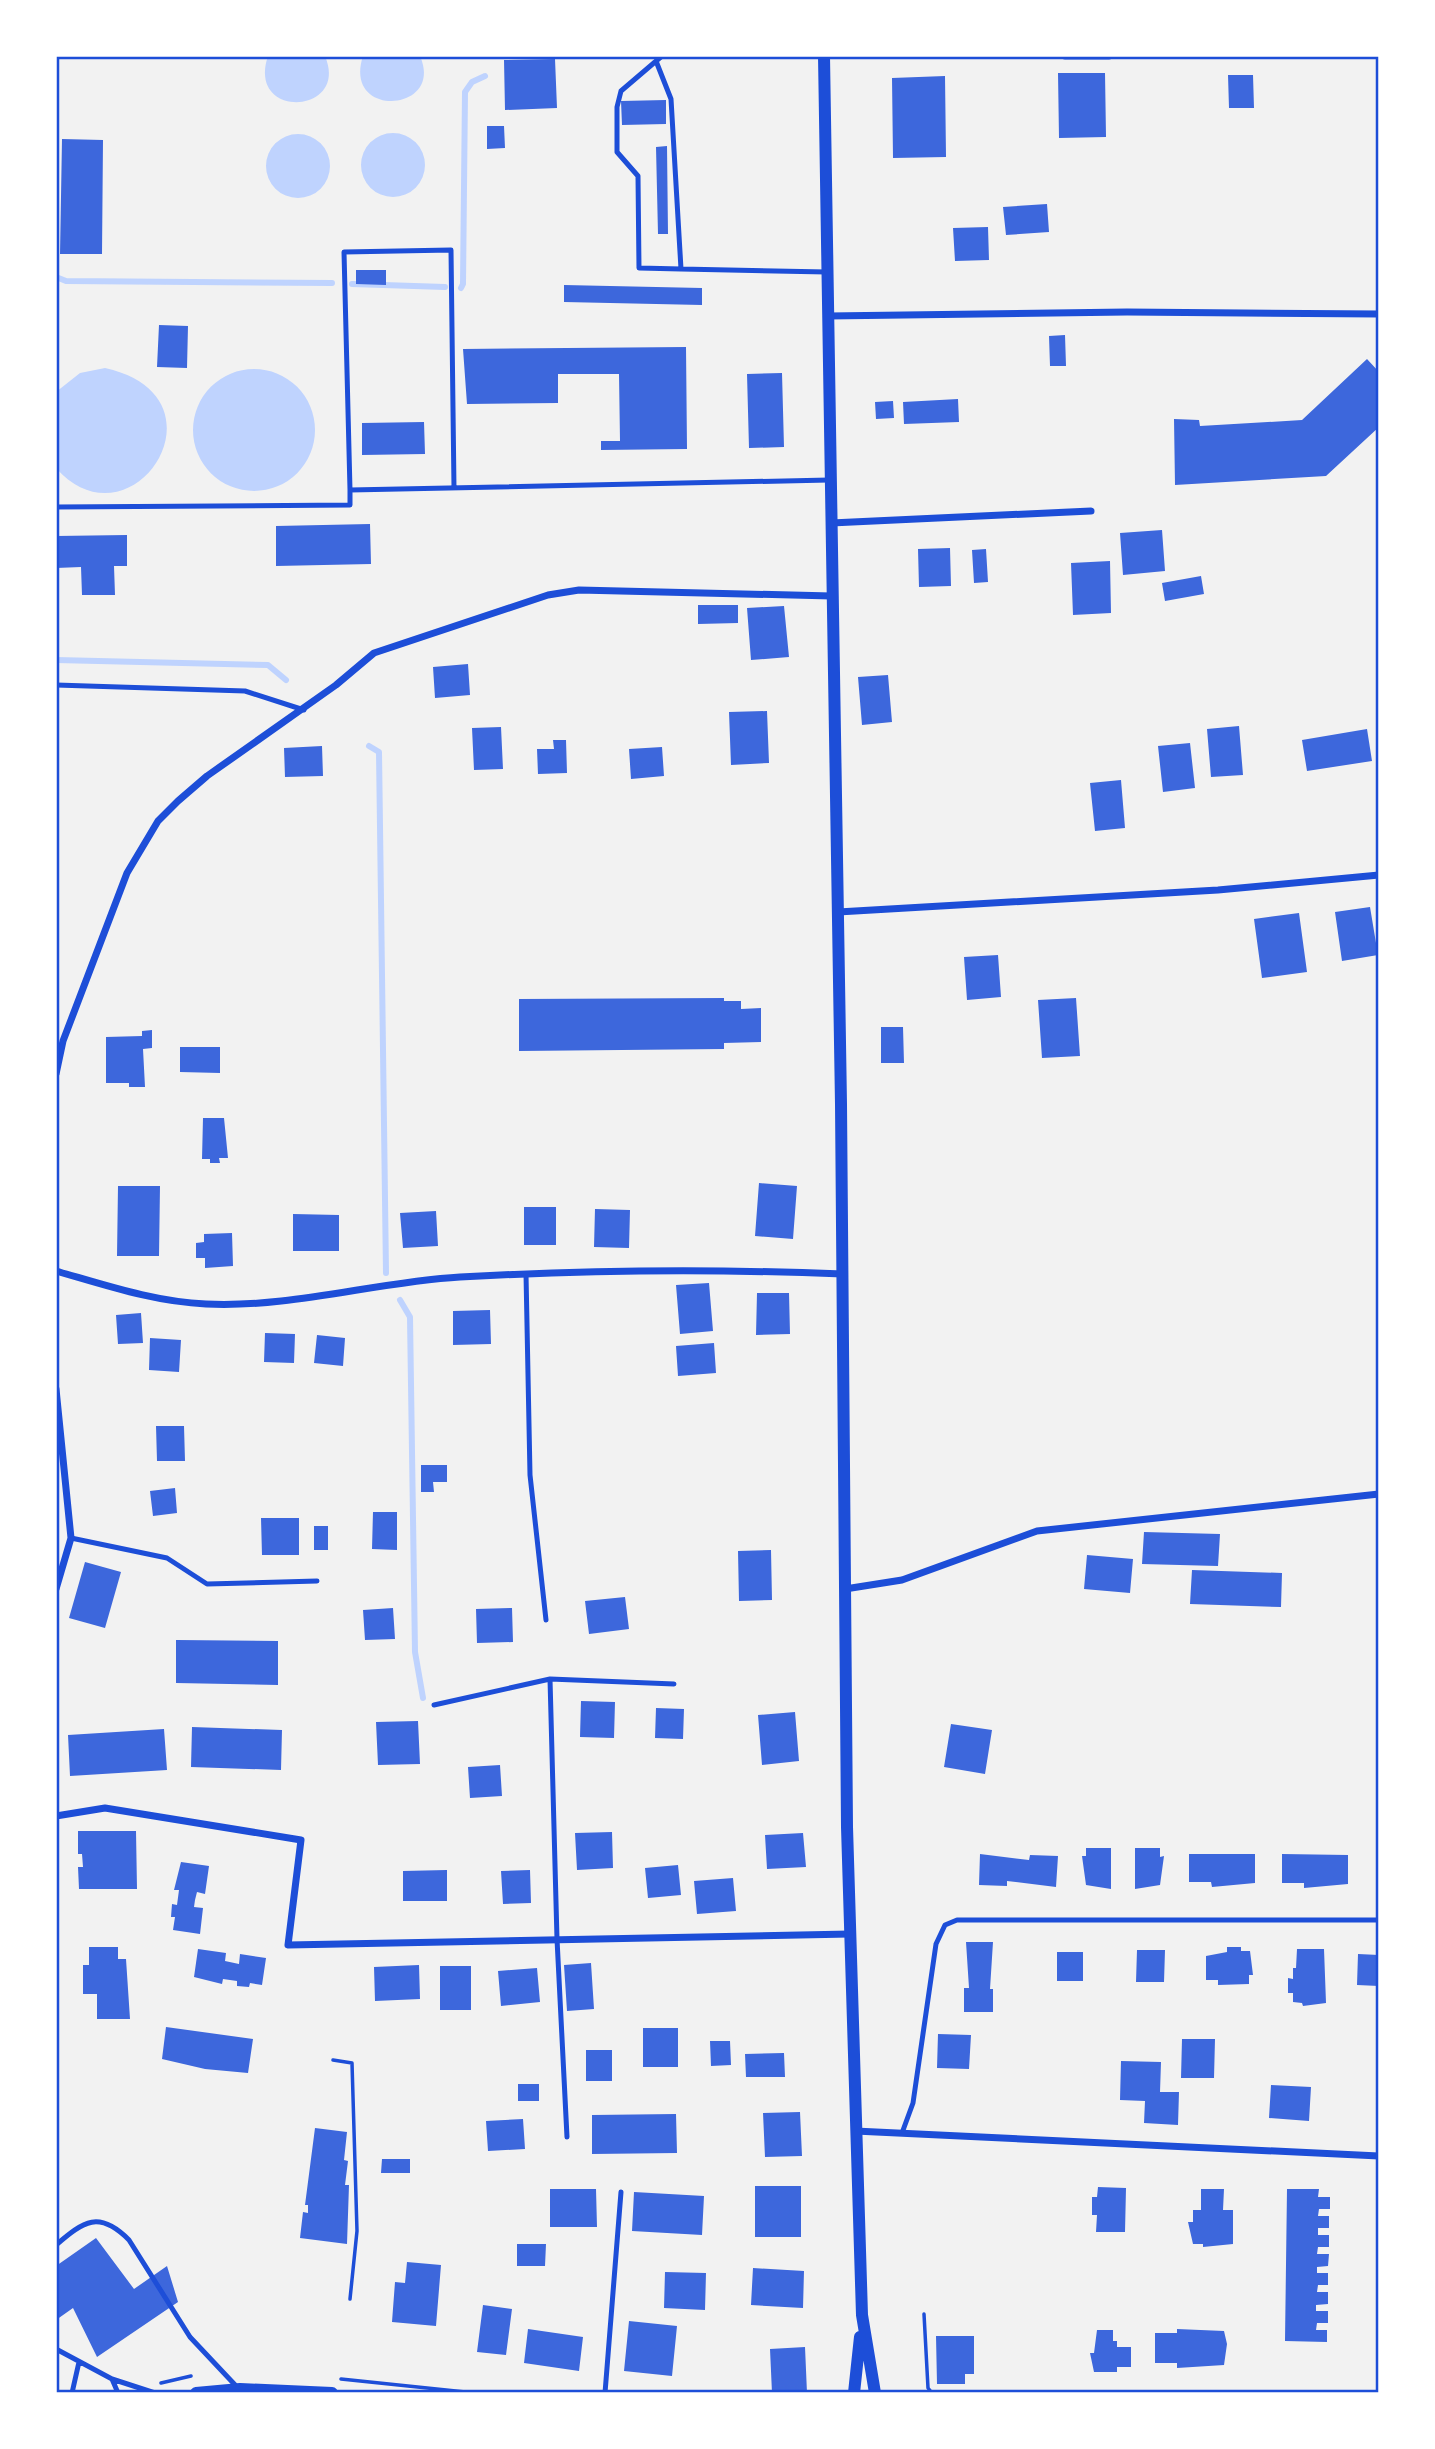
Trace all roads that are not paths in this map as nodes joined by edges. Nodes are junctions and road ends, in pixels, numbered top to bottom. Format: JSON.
{"nodes":[{"id":1,"x":824,"y":56,"type":"edge"},
{"id":2,"x":1065,"y":56,"type":"edge"},
{"id":3,"x":1109,"y":56,"type":"edge"},
{"id":4,"x":659,"y":58,"type":"edge"},
{"id":5,"x":681,"y":269,"type":"junction"},
{"id":6,"x":827,"y":272,"type":"junction"},
{"id":7,"x":1379,"y":314,"type":"edge"},
{"id":8,"x":828,"y":316,"type":"junction"},
{"id":9,"x":830,"y":480,"type":"junction"},
{"id":10,"x":454,"y":488,"type":"junction"},
{"id":11,"x":350,"y":490,"type":"junction"},
{"id":12,"x":56,"y":507,"type":"edge"},
{"id":13,"x":1091,"y":510,"type":"dead end"},
{"id":14,"x":830,"y":523,"type":"junction"},
{"id":15,"x":832,"y":596,"type":"junction"},
{"id":16,"x":56,"y":685,"type":"edge"},
{"id":17,"x":304,"y":710,"type":"junction"},
{"id":18,"x":1379,"y":875,"type":"edge"},
{"id":19,"x":838,"y":912,"type":"junction"},
{"id":20,"x":56,"y":1074,"type":"edge"},
{"id":21,"x":56,"y":1271,"type":"edge"},
{"id":22,"x":527,"y":1274,"type":"junction"},
{"id":23,"x":843,"y":1274,"type":"junction"},
{"id":24,"x":56,"y":1389,"type":"edge"},
{"id":25,"x":1379,"y":1494,"type":"edge"},
{"id":26,"x":71,"y":1538,"type":"junction"},
{"id":27,"x":317,"y":1581,"type":"dead end"},
{"id":28,"x":56,"y":1588,"type":"edge"},
{"id":29,"x":845,"y":1589,"type":"junction"},
{"id":30,"x":546,"y":1620,"type":"dead end"},
{"id":31,"x":550,"y":1679,"type":"junction"},
{"id":32,"x":674,"y":1684,"type":"dead end"},
{"id":33,"x":434,"y":1705,"type":"dead end"},
{"id":34,"x":56,"y":1816,"type":"edge"},
{"id":35,"x":1379,"y":1920,"type":"edge"},
{"id":36,"x":850,"y":1934,"type":"junction"},
{"id":37,"x":557,"y":1939,"type":"junction"},
{"id":38,"x":854,"y":2131,"type":"junction"},
{"id":39,"x":902,"y":2133,"type":"junction"},
{"id":40,"x":567,"y":2137,"type":"dead end"},
{"id":41,"x":1379,"y":2156,"type":"edge"},
{"id":42,"x":621,"y":2192,"type":"dead end"},
{"id":43,"x":56,"y":2245,"type":"edge"},
{"id":44,"x":862,"y":2315,"type":"junction"},
{"id":45,"x":57,"y":2351,"type":"edge"},
{"id":46,"x":79,"y":2362,"type":"junction"},
{"id":47,"x":112,"y":2379,"type":"junction"},
{"id":48,"x":240,"y":2389,"type":"junction"},
{"id":49,"x":72,"y":2393,"type":"edge"},
{"id":50,"x":118,"y":2393,"type":"edge"},
{"id":51,"x":155,"y":2393,"type":"edge"},
{"id":52,"x":196,"y":2393,"type":"edge"},
{"id":53,"x":332,"y":2393,"type":"edge"},
{"id":54,"x":605,"y":2393,"type":"edge"},
{"id":55,"x":854,"y":2393,"type":"edge"},
{"id":56,"x":875,"y":2393,"type":"edge"}],
"edges":[{"from":1,"to":6,"type":"street"},
{"from":2,"to":3,"type":"street"},
{"from":4,"to":5,"type":"lane"},
{"from":4,"to":5,"type":"lane"},
{"from":5,"to":6,"type":"lane"},
{"from":6,"to":8,"type":"street"},
{"from":7,"to":8,"type":"street"},
{"from":8,"to":9,"type":"street"},
{"from":9,"to":10,"type":"lane"},
{"from":9,"to":14,"type":"street"},
{"from":10,"to":11,"type":"lane"},
{"from":10,"to":11,"type":"lane"},
{"from":11,"to":12,"type":"lane"},
{"from":13,"to":14,"type":"street"},
{"from":14,"to":15,"type":"street"},
{"from":15,"to":17,"type":"street"},
{"from":15,"to":19,"type":"street"},
{"from":16,"to":17,"type":"lane"},
{"from":17,"to":20,"type":"street"},
{"from":18,"to":19,"type":"street"},
{"from":19,"to":23,"type":"street"},
{"from":21,"to":22,"type":"street"},
{"from":22,"to":23,"type":"street"},
{"from":22,"to":30,"type":"lane"},
{"from":23,"to":29,"type":"street"},
{"from":24,"to":26,"type":"street"},
{"from":25,"to":29,"type":"street"},
{"from":26,"to":27,"type":"lane"},
{"from":26,"to":28,"type":"street"},
{"from":29,"to":36,"type":"street"},
{"from":31,"to":32,"type":"lane"},
{"from":31,"to":33,"type":"lane"},
{"from":31,"to":37,"type":"lane"},
{"from":34,"to":37,"type":"street"},
{"from":35,"to":39,"type":"lane"},
{"from":36,"to":37,"type":"street"},
{"from":36,"to":38,"type":"street"},
{"from":37,"to":40,"type":"lane"},
{"from":38,"to":39,"type":"street"},
{"from":38,"to":44,"type":"street"},
{"from":39,"to":41,"type":"street"},
{"from":42,"to":54,"type":"lane"},
{"from":43,"to":48,"type":"lane"},
{"from":44,"to":55,"type":"street"},
{"from":44,"to":56,"type":"street"},
{"from":45,"to":46,"type":"lane"},
{"from":46,"to":47,"type":"lane"},
{"from":46,"to":49,"type":"lane"},
{"from":47,"to":50,"type":"lane"},
{"from":47,"to":51,"type":"lane"},
{"from":48,"to":52,"type":"street"},
{"from":48,"to":53,"type":"street"}]}
